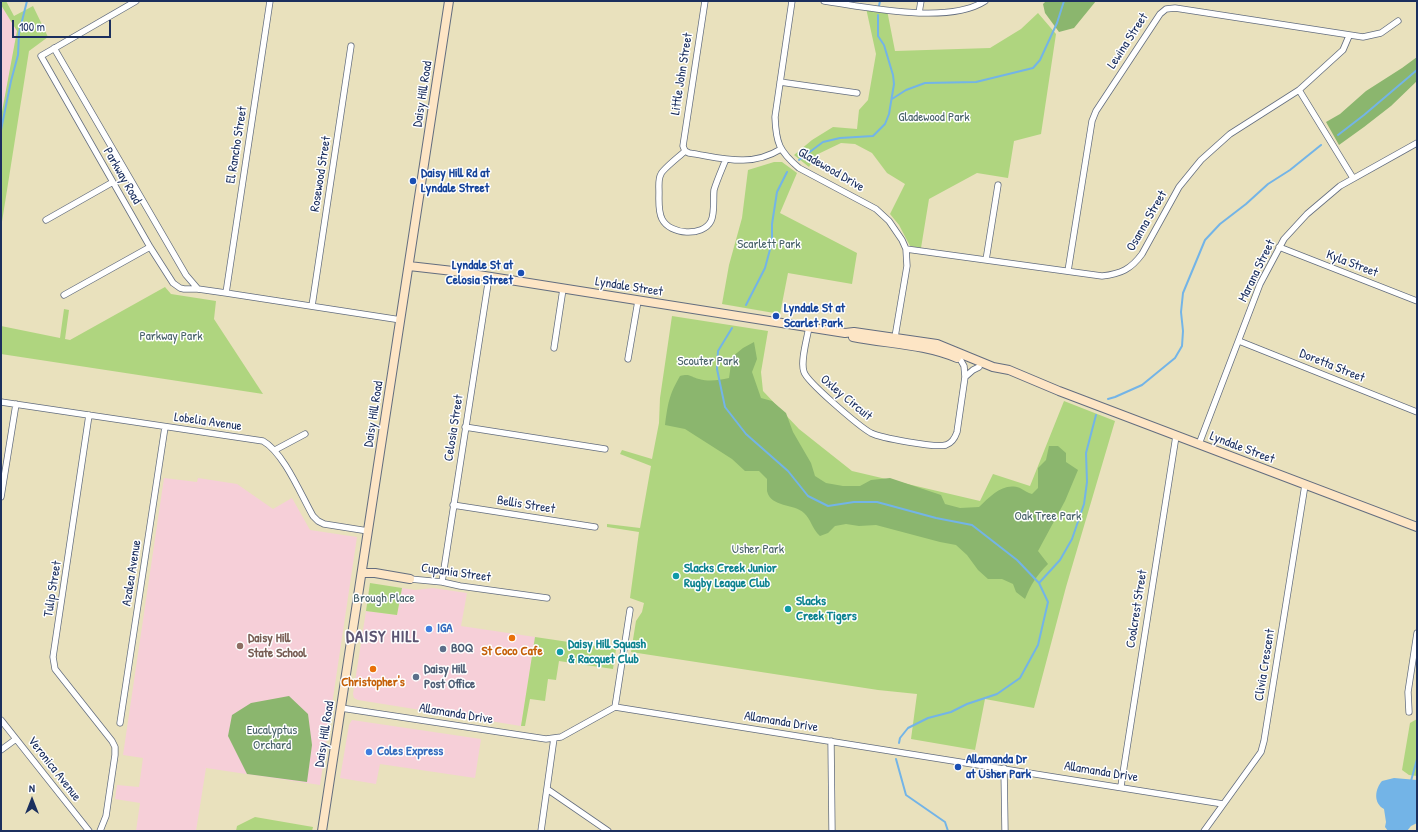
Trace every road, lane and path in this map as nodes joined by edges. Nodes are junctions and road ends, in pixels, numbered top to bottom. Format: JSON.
{"nodes":[{"id":1,"x":136,"y":1,"type":"edge"},
{"id":2,"x":270,"y":1,"type":"edge"},
{"id":3,"x":449,"y":1,"type":"edge"},
{"id":4,"x":705,"y":1,"type":"edge"},
{"id":5,"x":792,"y":1,"type":"edge"},
{"id":6,"x":824,"y":1,"type":"edge"},
{"id":7,"x":921,"y":1,"type":"edge"},
{"id":8,"x":986,"y":1,"type":"edge"},
{"id":9,"x":920,"y":13,"type":"junction"},
{"id":10,"x":1398,"y":21,"type":"dead end"},
{"id":11,"x":1349,"y":36,"type":"junction"},
{"id":12,"x":351,"y":46,"type":"dead end"},
{"id":13,"x":54,"y":48,"type":"junction"},
{"id":14,"x":780,"y":82,"type":"junction"},
{"id":15,"x":1299,"y":90,"type":"junction"},
{"id":16,"x":857,"y":93,"type":"dead end"},
{"id":17,"x":1417,"y":143,"type":"edge"},
{"id":18,"x":780,"y":149,"type":"junction"},
{"id":19,"x":685,"y":151,"type":"junction"},
{"id":20,"x":726,"y":159,"type":"junction"},
{"id":21,"x":1353,"y":178,"type":"junction"},
{"id":22,"x":113,"y":182,"type":"junction"},
{"id":23,"x":998,"y":185,"type":"dead end"},
{"id":24,"x":46,"y":220,"type":"dead end"},
{"id":25,"x":150,"y":247,"type":"junction"},
{"id":26,"x":1279,"y":247,"type":"junction"},
{"id":27,"x":906,"y":249,"type":"junction"},
{"id":28,"x":986,"y":260,"type":"junction"},
{"id":29,"x":409,"y":266,"type":"junction"},
{"id":30,"x":1068,"y":271,"type":"junction"},
{"id":31,"x":489,"y":277,"type":"junction"},
{"id":32,"x":198,"y":289,"type":"junction"},
{"id":33,"x":563,"y":289,"type":"junction"},
{"id":34,"x":226,"y":293,"type":"junction"},
{"id":35,"x":64,"y":295,"type":"dead end"},
{"id":36,"x":638,"y":301,"type":"junction"},
{"id":37,"x":1417,"y":301,"type":"edge"},
{"id":38,"x":312,"y":306,"type":"junction"},
{"id":39,"x":401,"y":320,"type":"junction"},
{"id":40,"x":808,"y":327,"type":"junction"},
{"id":41,"x":894,"y":341,"type":"junction"},
{"id":42,"x":1238,"y":341,"type":"junction"},
{"id":43,"x":554,"y":348,"type":"dead end"},
{"id":44,"x":628,"y":358,"type":"dead end"},
{"id":45,"x":960,"y":359,"type":"junction"},
{"id":46,"x":979,"y":367,"type":"junction"},
{"id":47,"x":966,"y":377,"type":"junction"},
{"id":48,"x":1059,"y":391,"type":"junction"},
{"id":49,"x":1,"y":402,"type":"edge"},
{"id":50,"x":16,"y":404,"type":"junction"},
{"id":51,"x":1417,"y":412,"type":"edge"},
{"id":52,"x":89,"y":415,"type":"junction"},
{"id":53,"x":165,"y":427,"type":"junction"},
{"id":54,"x":465,"y":427,"type":"junction"},
{"id":55,"x":304,"y":434,"type":"dead end"},
{"id":56,"x":1176,"y":436,"type":"junction"},
{"id":57,"x":1199,"y":444,"type":"junction"},
{"id":58,"x":606,"y":449,"type":"dead end"},
{"id":59,"x":275,"y":450,"type":"junction"},
{"id":60,"x":1305,"y":485,"type":"junction"},
{"id":61,"x":1,"y":498,"type":"edge"},
{"id":62,"x":453,"y":505,"type":"junction"},
{"id":63,"x":595,"y":527,"type":"dead end"},
{"id":64,"x":1417,"y":527,"type":"edge"},
{"id":65,"x":368,"y":531,"type":"junction"},
{"id":66,"x":362,"y":574,"type":"junction"},
{"id":67,"x":410,"y":579,"type":"joint"},
{"id":68,"x":442,"y":582,"type":"junction"},
{"id":69,"x":546,"y":598,"type":"dead end"},
{"id":70,"x":630,"y":610,"type":"dead end"},
{"id":71,"x":1417,"y":634,"type":"edge"},
{"id":72,"x":615,"y":707,"type":"junction"},
{"id":73,"x":341,"y":708,"type":"junction"},
{"id":74,"x":1408,"y":712,"type":"dead end"},
{"id":75,"x":1,"y":720,"type":"edge"},
{"id":76,"x":120,"y":723,"type":"dead end"},
{"id":77,"x":554,"y":738,"type":"junction"},
{"id":78,"x":16,"y":739,"type":"junction"},
{"id":79,"x":831,"y":741,"type":"junction"},
{"id":80,"x":1,"y":750,"type":"edge"},
{"id":81,"x":1004,"y":768,"type":"junction"},
{"id":82,"x":1121,"y":786,"type":"junction"},
{"id":83,"x":547,"y":789,"type":"junction"},
{"id":84,"x":1223,"y":804,"type":"junction"},
{"id":85,"x":89,"y":831,"type":"edge"},
{"id":86,"x":100,"y":831,"type":"edge"},
{"id":87,"x":322,"y":831,"type":"edge"},
{"id":88,"x":541,"y":831,"type":"edge"},
{"id":89,"x":608,"y":831,"type":"edge"},
{"id":90,"x":832,"y":831,"type":"edge"},
{"id":91,"x":1005,"y":831,"type":"edge"},
{"id":92,"x":1204,"y":831,"type":"edge"}],
"edges":[{"from":1,"to":13,"type":"street"},
{"from":2,"to":34,"type":"street","name":"El Rancho Street"},
{"from":3,"to":29,"type":"street","name":"Daisy Hill Road"},
{"from":4,"to":19,"type":"street","name":"Little John Street"},
{"from":5,"to":14,"type":"street","name":"Gladewood Drive"},
{"from":6,"to":9,"type":"street"},
{"from":7,"to":9,"type":"street"},
{"from":8,"to":9,"type":"street"},
{"from":10,"to":11,"type":"street","name":"Lewina Street"},
{"from":11,"to":15,"type":"street","name":"Osanna Street"},
{"from":11,"to":30,"type":"street","name":"Lewina Street"},
{"from":12,"to":38,"type":"street","name":"Rosewood Street"},
{"from":13,"to":22,"type":"street","name":"Parkway Road"},
{"from":13,"to":32,"type":"street","name":"Parkway Road"},
{"from":14,"to":16,"type":"street"},
{"from":14,"to":18,"type":"street","name":"Gladewood Drive"},
{"from":15,"to":21,"type":"street"},
{"from":15,"to":30,"type":"street","name":"Osanna Street"},
{"from":17,"to":21,"type":"street","name":"Marana Street"},
{"from":18,"to":20,"type":"street"},
{"from":18,"to":27,"type":"street","name":"Gladewood Drive"},
{"from":19,"to":20,"type":"street"},
{"from":19,"to":20,"type":"street"},
{"from":21,"to":26,"type":"street","name":"Marana Street"},
{"from":22,"to":24,"type":"street"},
{"from":22,"to":25,"type":"street","name":"Parkway Road"},
{"from":23,"to":28,"type":"street"},
{"from":25,"to":32,"type":"street","name":"Parkway Road"},
{"from":25,"to":35,"type":"street"},
{"from":26,"to":37,"type":"street","name":"Kyla Street"},
{"from":26,"to":42,"type":"street","name":"Marana Street"},
{"from":27,"to":28,"type":"street","name":"Osanna Street"},
{"from":27,"to":41,"type":"street","name":"Gladewood Drive"},
{"from":28,"to":30,"type":"street","name":"Osanna Street"},
{"from":29,"to":31,"type":"street","name":"Lyndale Street"},
{"from":29,"to":39,"type":"street","name":"Daisy Hill Road"},
{"from":31,"to":33,"type":"street","name":"Lyndale Street"},
{"from":31,"to":54,"type":"street","name":"Celosia Street"},
{"from":32,"to":34,"type":"street","name":"Parkway Road"},
{"from":33,"to":36,"type":"street","name":"Lyndale Street"},
{"from":33,"to":43,"type":"street"},
{"from":34,"to":38,"type":"street","name":"Parkway Road"},
{"from":36,"to":40,"type":"street","name":"Lyndale Street"},
{"from":36,"to":44,"type":"street"},
{"from":38,"to":39,"type":"street","name":"Parkway Road"},
{"from":39,"to":65,"type":"street","name":"Daisy Hill Road"},
{"from":40,"to":41,"type":"street","name":"Lyndale Street"},
{"from":40,"to":47,"type":"street","name":"Oxley Circuit"},
{"from":41,"to":45,"type":"street","name":"Lyndale Street"},
{"from":41,"to":48,"type":"street","name":"Lyndale Street"},
{"from":42,"to":51,"type":"street","name":"Doretta Street"},
{"from":42,"to":57,"type":"street","name":"Marana Street"},
{"from":45,"to":46,"type":"street","name":"Lyndale Street"},
{"from":45,"to":47,"type":"street","name":"Oxley Circuit"},
{"from":46,"to":47,"type":"street"},
{"from":46,"to":48,"type":"street","name":"Lyndale Street"},
{"from":48,"to":56,"type":"street","name":"Lyndale Street"},
{"from":49,"to":50,"type":"street","name":"Lobelia Avenue"},
{"from":50,"to":52,"type":"street","name":"Lobelia Avenue"},
{"from":50,"to":61,"type":"street"},
{"from":52,"to":53,"type":"street","name":"Lobelia Avenue"},
{"from":52,"to":86,"type":"street","name":"Tulip Street"},
{"from":53,"to":59,"type":"street","name":"Lobelia Avenue"},
{"from":53,"to":76,"type":"street","name":"Azalea Avenue"},
{"from":54,"to":58,"type":"street"},
{"from":54,"to":62,"type":"street","name":"Celosia Street"},
{"from":55,"to":59,"type":"street"},
{"from":56,"to":57,"type":"street","name":"Lyndale Street"},
{"from":56,"to":82,"type":"street","name":"Coolcrest Street"},
{"from":57,"to":60,"type":"street","name":"Lyndale Street"},
{"from":59,"to":65,"type":"street","name":"Lobelia Avenue"},
{"from":60,"to":64,"type":"street","name":"Lyndale Street"},
{"from":60,"to":84,"type":"street","name":"Clivia Crescent"},
{"from":62,"to":63,"type":"street","name":"Bellis Street"},
{"from":62,"to":68,"type":"street","name":"Celosia Street"},
{"from":65,"to":66,"type":"street","name":"Daisy Hill Road"},
{"from":66,"to":67,"type":"street","name":"Cupania Street"},
{"from":66,"to":73,"type":"street","name":"Daisy Hill Road"},
{"from":67,"to":68,"type":"street","name":"Cupania Street"},
{"from":68,"to":69,"type":"street","name":"Cupania Street"},
{"from":70,"to":72,"type":"street"},
{"from":71,"to":74,"type":"street"},
{"from":72,"to":77,"type":"street","name":"Allamanda Drive"},
{"from":72,"to":79,"type":"street","name":"Allamanda Drive"},
{"from":73,"to":77,"type":"street","name":"Allamanda Drive"},
{"from":73,"to":87,"type":"street","name":"Daisy Hill Road"},
{"from":75,"to":78,"type":"street","name":"Veronica Avenue"},
{"from":77,"to":83,"type":"street"},
{"from":78,"to":80,"type":"street"},
{"from":78,"to":85,"type":"street","name":"Veronica Avenue"},
{"from":79,"to":81,"type":"street","name":"Allamanda Drive"},
{"from":79,"to":90,"type":"street"},
{"from":81,"to":82,"type":"street","name":"Allamanda Drive"},
{"from":81,"to":91,"type":"street"},
{"from":82,"to":84,"type":"street","name":"Allamanda Drive"},
{"from":83,"to":88,"type":"street"},
{"from":83,"to":89,"type":"street"},
{"from":84,"to":92,"type":"street","name":"Clivia Crescent"}]}
